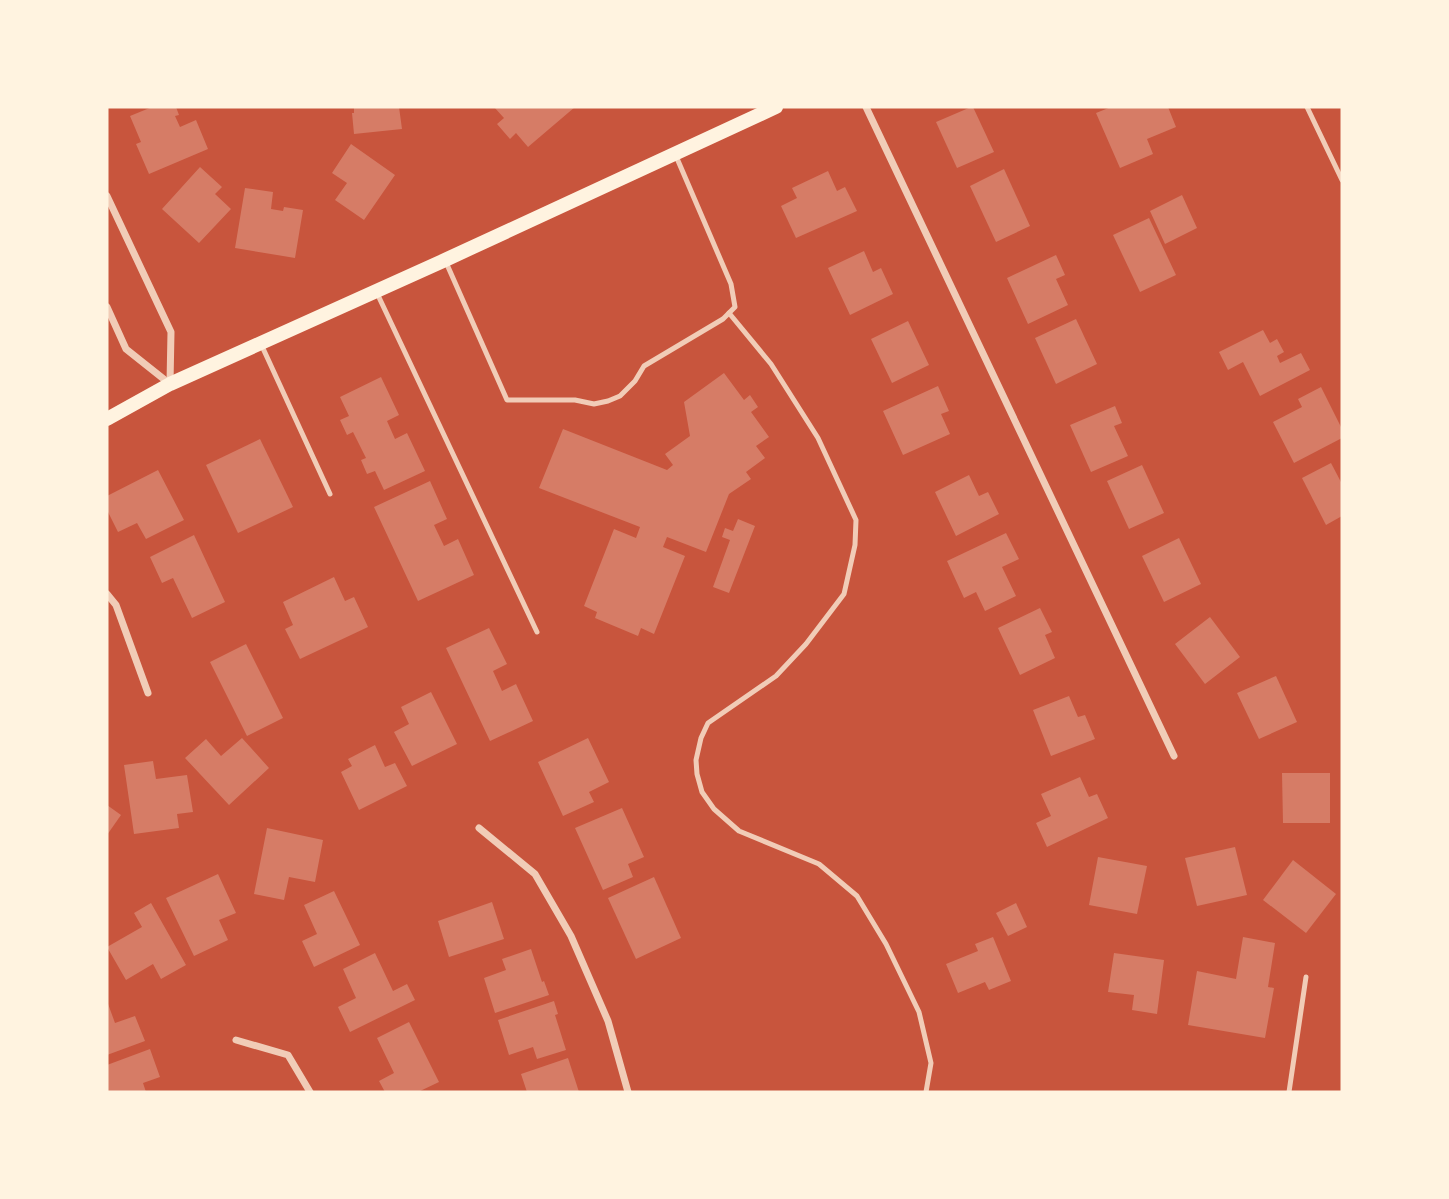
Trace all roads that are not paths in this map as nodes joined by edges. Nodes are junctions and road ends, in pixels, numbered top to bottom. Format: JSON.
{"nodes":[{"id":1,"x":776,"y":107,"type":"edge"},
{"id":2,"x":866,"y":107,"type":"edge"},
{"id":3,"x":1307,"y":107,"type":"edge"},
{"id":4,"x":675,"y":154,"type":"junction"},
{"id":5,"x":1342,"y":180,"type":"edge"},
{"id":6,"x":107,"y":196,"type":"edge"},
{"id":7,"x":445,"y":260,"type":"junction"},
{"id":8,"x":376,"y":291,"type":"junction"},
{"id":9,"x":107,"y":307,"type":"edge"},
{"id":10,"x":729,"y":313,"type":"junction"},
{"id":11,"x":261,"y":344,"type":"junction"},
{"id":12,"x":170,"y":384,"type":"junction"},
{"id":13,"x":107,"y":419,"type":"edge"},
{"id":14,"x":330,"y":494,"type":"dead end"},
{"id":15,"x":107,"y":594,"type":"edge"},
{"id":16,"x":537,"y":632,"type":"dead end"},
{"id":17,"x":148,"y":693,"type":"dead end"},
{"id":18,"x":1174,"y":756,"type":"dead end"},
{"id":19,"x":479,"y":828,"type":"dead end"},
{"id":20,"x":1306,"y":977,"type":"dead end"},
{"id":21,"x":236,"y":1040,"type":"dead end"},
{"id":22,"x":310,"y":1092,"type":"edge"},
{"id":23,"x":628,"y":1092,"type":"edge"},
{"id":24,"x":926,"y":1092,"type":"edge"},
{"id":25,"x":1289,"y":1092,"type":"edge"}],
"edges":[{"from":1,"to":4,"type":"main road"},
{"from":2,"to":18,"type":"street"},
{"from":3,"to":5,"type":"lane"},
{"from":4,"to":7,"type":"main road"},
{"from":4,"to":10,"type":"lane"},
{"from":6,"to":12,"type":"street"},
{"from":7,"to":8,"type":"main road"},
{"from":7,"to":10,"type":"lane"},
{"from":8,"to":11,"type":"main road"},
{"from":8,"to":16,"type":"lane"},
{"from":9,"to":12,"type":"street"},
{"from":10,"to":24,"type":"lane"},
{"from":11,"to":12,"type":"main road"},
{"from":11,"to":14,"type":"lane"},
{"from":12,"to":13,"type":"main road"},
{"from":15,"to":17,"type":"street"},
{"from":19,"to":23,"type":"street"},
{"from":20,"to":25,"type":"lane"},
{"from":21,"to":22,"type":"street"}]}
